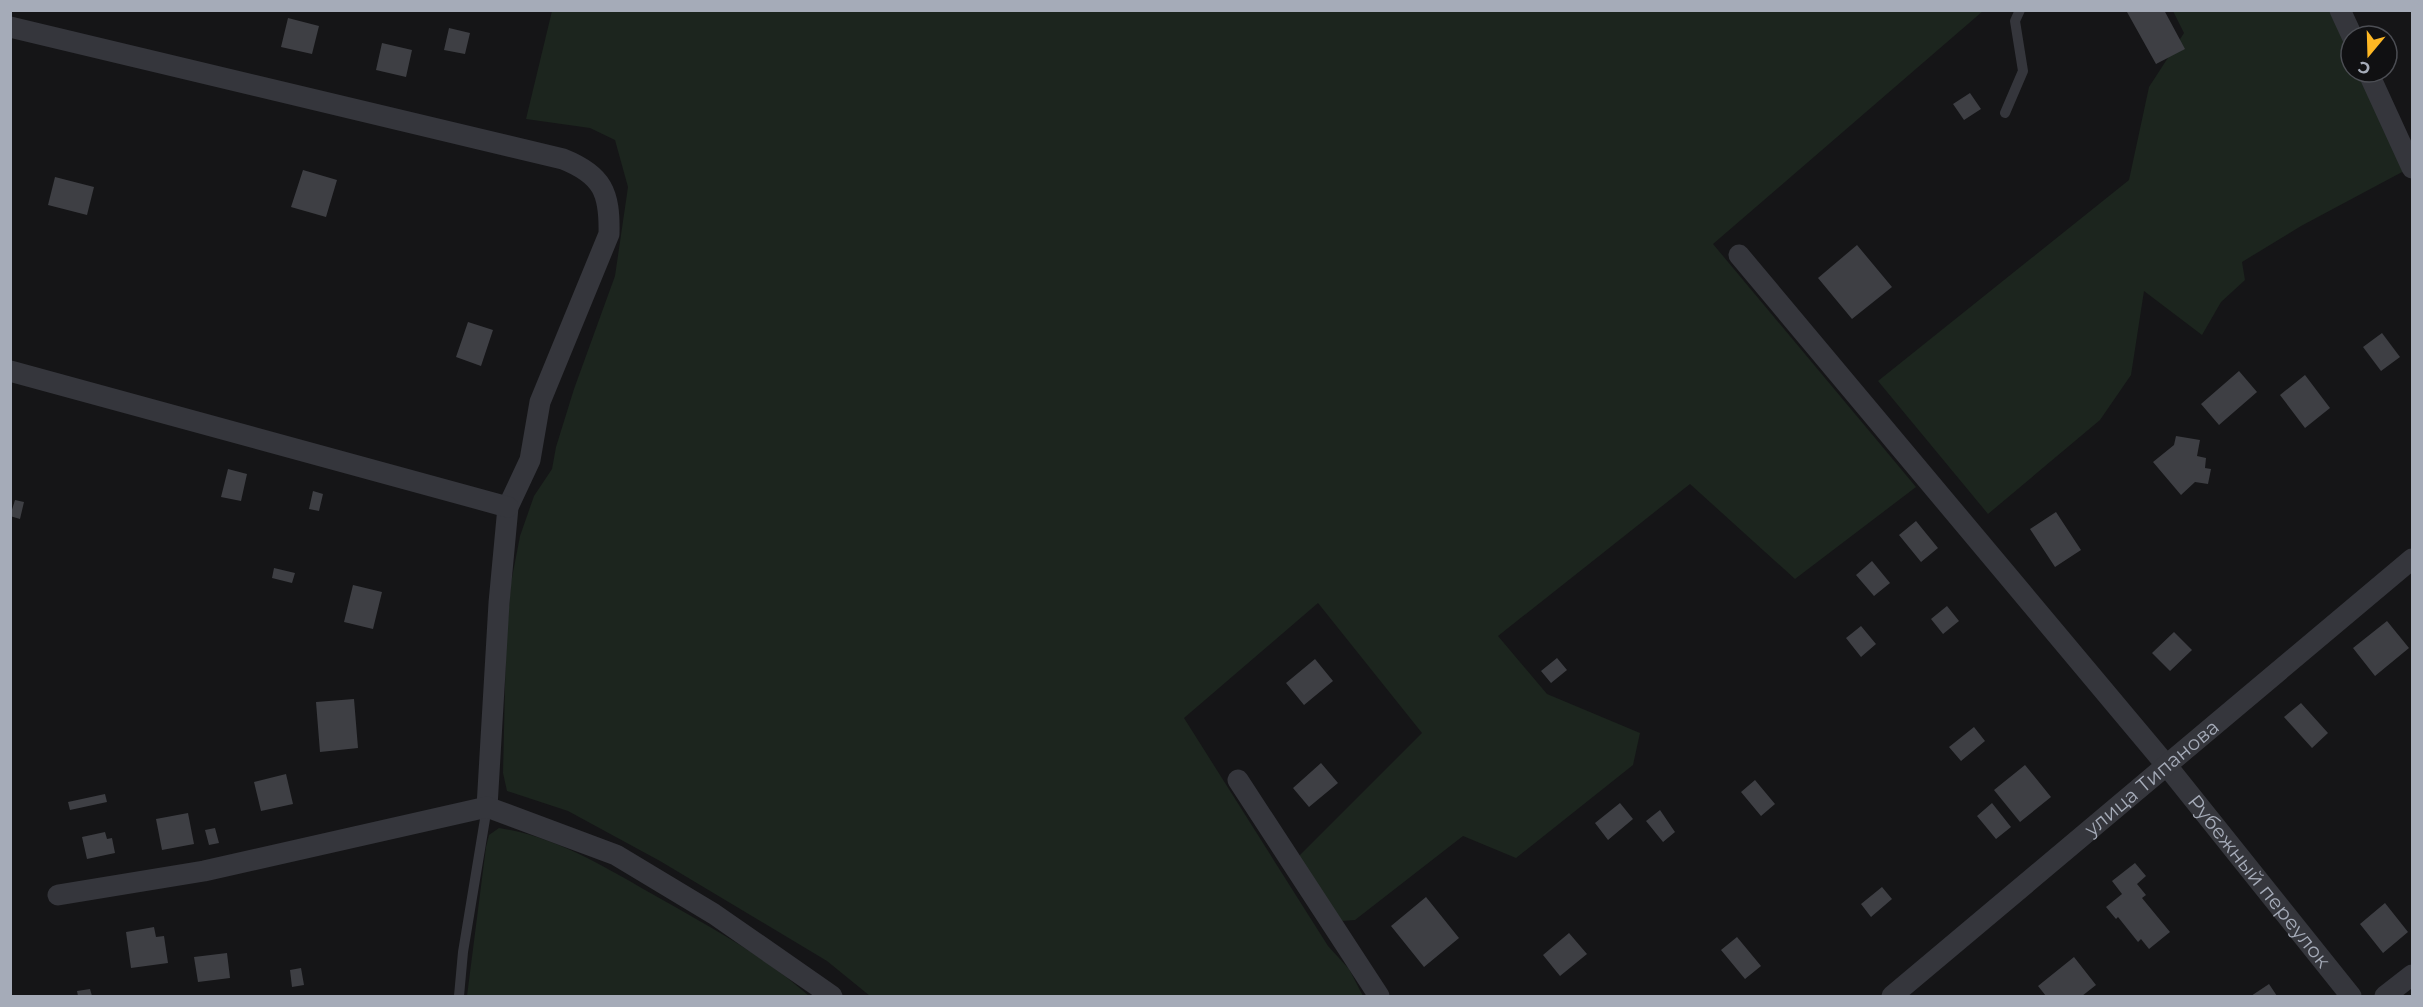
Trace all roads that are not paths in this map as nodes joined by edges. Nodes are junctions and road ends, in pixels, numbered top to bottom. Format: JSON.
{"nodes":[{"id":1,"x":2020,"y":10,"type":"edge"},
{"id":2,"x":2340,"y":10,"type":"edge"},
{"id":3,"x":2346,"y":24,"type":"edge"},
{"id":4,"x":10,"y":27,"type":"edge"},
{"id":5,"x":2374,"y":84,"type":"edge"},
{"id":6,"x":2005,"y":112,"type":"dead end"},
{"id":7,"x":2412,"y":168,"type":"edge"},
{"id":8,"x":1739,"y":255,"type":"dead end"},
{"id":9,"x":10,"y":371,"type":"edge"},
{"id":10,"x":508,"y":507,"type":"junction"},
{"id":11,"x":2412,"y":559,"type":"edge"},
{"id":12,"x":2167,"y":766,"type":"junction"},
{"id":13,"x":1238,"y":780,"type":"dead end"},
{"id":14,"x":487,"y":807,"type":"junction"},
{"id":15,"x":57,"y":895,"type":"dead end"},
{"id":16,"x":2412,"y":975,"type":"edge"},
{"id":17,"x":459,"y":996,"type":"edge"},
{"id":18,"x":832,"y":996,"type":"edge"},
{"id":19,"x":1379,"y":996,"type":"edge"},
{"id":20,"x":1892,"y":996,"type":"edge"},
{"id":21,"x":2351,"y":996,"type":"edge"},
{"id":22,"x":2385,"y":996,"type":"edge"}],
"edges":[{"from":1,"to":6,"type":"lane"},
{"from":2,"to":3,"type":"street"},
{"from":4,"to":10,"type":"street"},
{"from":5,"to":7,"type":"street"},
{"from":8,"to":12,"type":"street","name":"Рубежный переулок"},
{"from":9,"to":10,"type":"street"},
{"from":10,"to":14,"type":"street"},
{"from":11,"to":12,"type":"street","name":"улица Типанова"},
{"from":12,"to":20,"type":"street","name":"улица Типанова"},
{"from":12,"to":21,"type":"street","name":"Рубежный переулок"},
{"from":13,"to":19,"type":"street"},
{"from":14,"to":15,"type":"street"},
{"from":14,"to":17,"type":"lane"},
{"from":14,"to":18,"type":"street"},
{"from":16,"to":22,"type":"street"}]}
